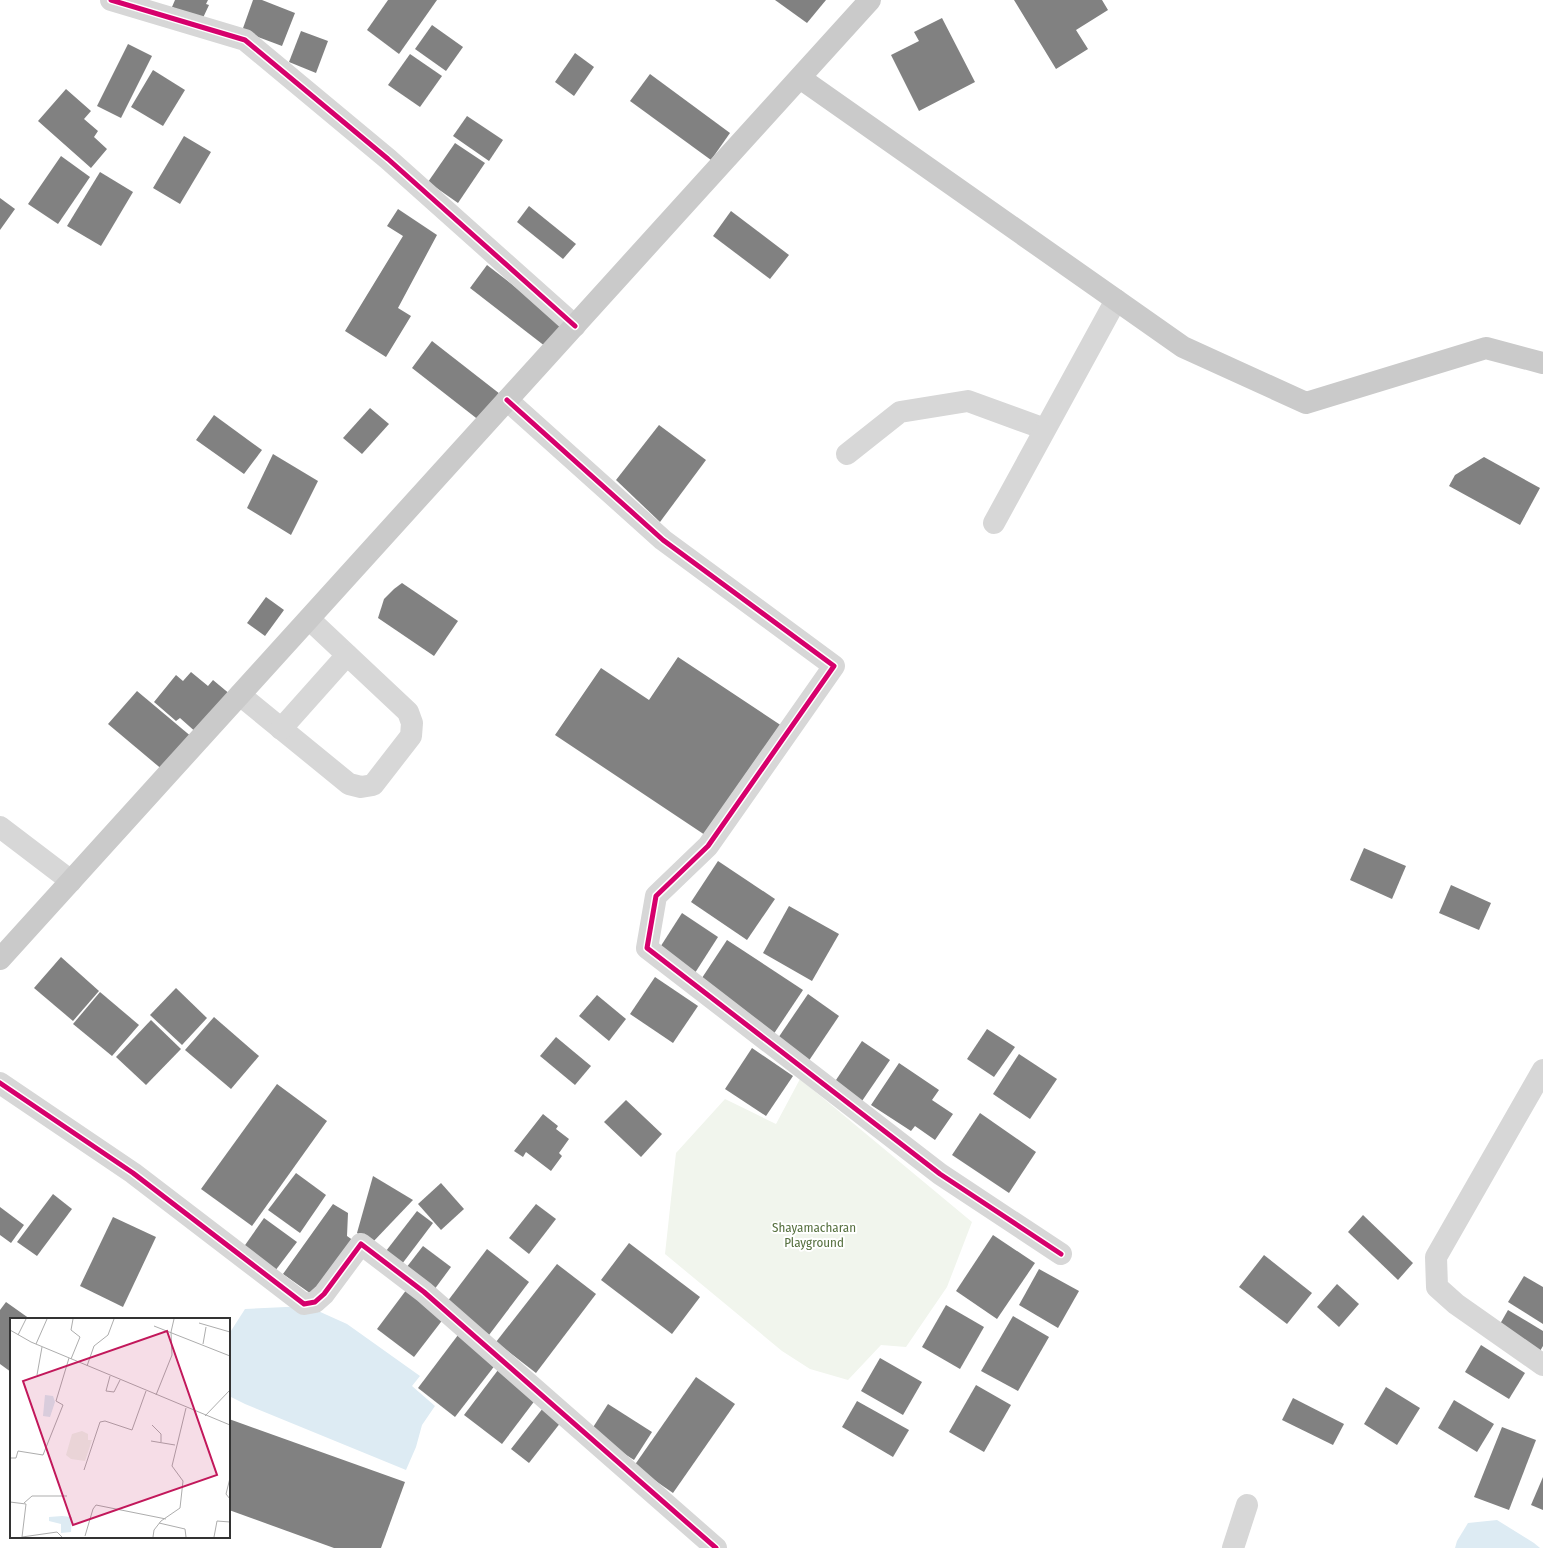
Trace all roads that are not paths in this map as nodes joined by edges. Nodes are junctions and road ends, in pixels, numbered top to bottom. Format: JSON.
{"nodes":[{"id":1,"x":111,"y":0,"type":"edge"},
{"id":2,"x":870,"y":0,"type":"edge"},
{"id":3,"x":800,"y":78,"type":"junction"},
{"id":4,"x":1116,"y":300,"type":"junction"},
{"id":5,"x":575,"y":326,"type":"junction"},
{"id":6,"x":1543,"y":363,"type":"edge"},
{"id":7,"x":508,"y":400,"type":"junction"},
{"id":8,"x":1046,"y":429,"type":"junction"},
{"id":9,"x":847,"y":454,"type":"dead end"},
{"id":10,"x":994,"y":523,"type":"dead end"},
{"id":11,"x":309,"y":619,"type":"junction"},
{"id":12,"x":348,"y":655,"type":"junction"},
{"id":13,"x":240,"y":696,"type":"junction"},
{"id":14,"x":281,"y":729,"type":"junction"},
{"id":15,"x":0,"y":827,"type":"edge"},
{"id":16,"x":70,"y":881,"type":"junction"},
{"id":17,"x":0,"y":959,"type":"edge"},
{"id":18,"x":1543,"y":1070,"type":"edge"},
{"id":19,"x":0,"y":1083,"type":"edge"},
{"id":20,"x":1061,"y":1254,"type":"dead end"},
{"id":21,"x":1543,"y":1365,"type":"edge"},
{"id":22,"x":1247,"y":1505,"type":"dead end"},
{"id":23,"x":716,"y":1548,"type":"edge"},
{"id":24,"x":1233,"y":1548,"type":"edge"}],
"edges":[{"from":1,"to":5,"type":"street"},
{"from":2,"to":3,"type":"main road"},
{"from":3,"to":4,"type":"main road"},
{"from":3,"to":5,"type":"main road"},
{"from":4,"to":6,"type":"main road"},
{"from":4,"to":8,"type":"street"},
{"from":5,"to":7,"type":"main road"},
{"from":7,"to":11,"type":"main road"},
{"from":7,"to":20,"type":"street"},
{"from":8,"to":9,"type":"street"},
{"from":8,"to":10,"type":"street"},
{"from":11,"to":12,"type":"street"},
{"from":11,"to":13,"type":"main road"},
{"from":12,"to":14,"type":"street"},
{"from":12,"to":14,"type":"street"},
{"from":13,"to":14,"type":"street"},
{"from":13,"to":16,"type":"main road"},
{"from":15,"to":16,"type":"street"},
{"from":16,"to":17,"type":"main road"},
{"from":18,"to":21,"type":"street"},
{"from":19,"to":23,"type":"street"},
{"from":22,"to":24,"type":"street"}]}
